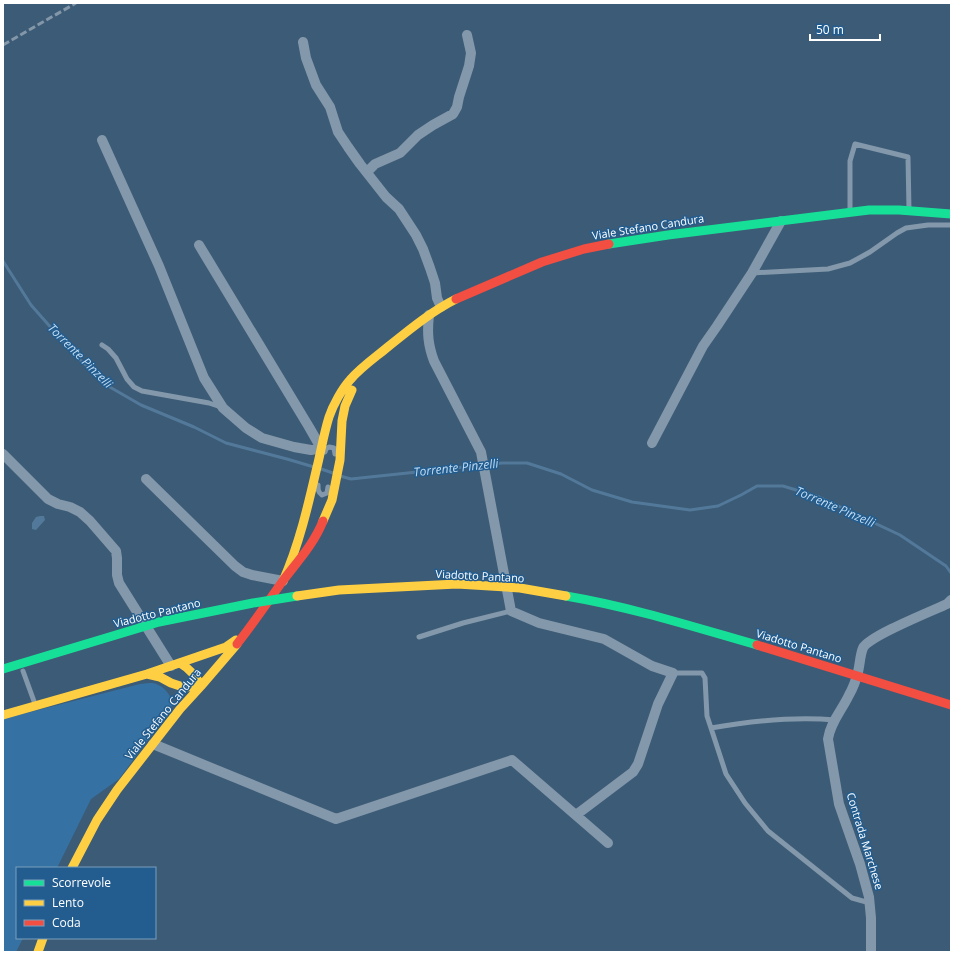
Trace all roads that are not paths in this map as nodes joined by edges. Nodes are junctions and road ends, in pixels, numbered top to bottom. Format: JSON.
{"nodes":[{"id":1,"x":467,"y":35,"type":"dead end"},
{"id":2,"x":303,"y":42,"type":"dead end"},
{"id":3,"x":102,"y":140,"type":"dead end"},
{"id":4,"x":367,"y":172,"type":"junction"},
{"id":5,"x":909,"y":211,"type":"junction"},
{"id":6,"x":850,"y":212,"type":"junction"},
{"id":7,"x":951,"y":214,"type":"edge"},
{"id":8,"x":780,"y":221,"type":"junction"},
{"id":9,"x":951,"y":225,"type":"edge"},
{"id":10,"x":199,"y":245,"type":"dead end"},
{"id":11,"x":752,"y":273,"type":"junction"},
{"id":12,"x":441,"y":307,"type":"junction"},
{"id":13,"x":429,"y":316,"type":"junction"},
{"id":14,"x":102,"y":345,"type":"dead end"},
{"id":15,"x":375,"y":357,"type":"junction"},
{"id":16,"x":223,"y":408,"type":"junction"},
{"id":17,"x":652,"y":444,"type":"dead end"},
{"id":18,"x":3,"y":454,"type":"edge"},
{"id":19,"x":321,"y":454,"type":"junction"},
{"id":20,"x":337,"y":460,"type":"junction"},
{"id":21,"x":146,"y":479,"type":"dead end"},
{"id":22,"x":317,"y":479,"type":"junction"},
{"id":23,"x":332,"y":482,"type":"junction"},
{"id":24,"x":283,"y":581,"type":"junction"},
{"id":25,"x":949,"y":602,"type":"edge"},
{"id":26,"x":511,"y":611,"type":"junction"},
{"id":27,"x":246,"y":633,"type":"junction"},
{"id":28,"x":419,"y":638,"type":"dead end"},
{"id":29,"x":176,"y":664,"type":"junction"},
{"id":30,"x":3,"y":669,"type":"edge"},
{"id":31,"x":23,"y":671,"type":"dead end"},
{"id":32,"x":673,"y":672,"type":"junction"},
{"id":33,"x":148,"y":674,"type":"junction"},
{"id":34,"x":171,"y":683,"type":"junction"},
{"id":35,"x":201,"y":686,"type":"junction"},
{"id":36,"x":179,"y":701,"type":"junction"},
{"id":37,"x":951,"y":705,"type":"edge"},
{"id":38,"x":36,"y":706,"type":"junction"},
{"id":39,"x":3,"y":715,"type":"edge"},
{"id":40,"x":835,"y":720,"type":"junction"},
{"id":41,"x":711,"y":728,"type":"junction"},
{"id":42,"x":152,"y":744,"type":"junction"},
{"id":43,"x":576,"y":816,"type":"junction"},
{"id":44,"x":608,"y":843,"type":"dead end"},
{"id":45,"x":73,"y":867,"type":"edge"},
{"id":46,"x":870,"y":902,"type":"junction"},
{"id":47,"x":43,"y":939,"type":"edge"},
{"id":48,"x":38,"y":952,"type":"edge"},
{"id":49,"x":871,"y":952,"type":"edge"}],
"edges":[{"from":1,"to":4,"type":"street"},
{"from":2,"to":4,"type":"street"},
{"from":3,"to":16,"type":"street"},
{"from":4,"to":12,"type":"street"},
{"from":5,"to":6,"type":"main road","name":"Viale Stefano Candura"},
{"from":5,"to":6,"type":"lane"},
{"from":5,"to":7,"type":"main road","name":"Viale Stefano Candura"},
{"from":6,"to":8,"type":"main road","name":"Viale Stefano Candura"},
{"from":8,"to":11,"type":"street"},
{"from":8,"to":12,"type":"main road","name":"Viale Stefano Candura"},
{"from":9,"to":11,"type":"lane"},
{"from":10,"to":19,"type":"street"},
{"from":11,"to":17,"type":"street"},
{"from":12,"to":13,"type":"main road","name":"Viale Stefano Candura"},
{"from":13,"to":15,"type":"main road","name":"Viale Stefano Candura"},
{"from":13,"to":26,"type":"street"},
{"from":14,"to":16,"type":"lane"},
{"from":15,"to":19,"type":"main road","name":"Viale Stefano Candura"},
{"from":15,"to":20,"type":"main road","name":"Viale Stefano Candura"},
{"from":16,"to":19,"type":"street"},
{"from":18,"to":29,"type":"street"},
{"from":19,"to":20,"type":"lane"},
{"from":19,"to":22,"type":"main road","name":"Viale Stefano Candura"},
{"from":19,"to":22,"type":"lane"},
{"from":20,"to":23,"type":"main road","name":"Viale Stefano Candura"},
{"from":20,"to":23,"type":"lane"},
{"from":21,"to":24,"type":"street"},
{"from":22,"to":23,"type":"lane"},
{"from":22,"to":24,"type":"main road","name":"Viale Stefano Candura"},
{"from":23,"to":24,"type":"main road","name":"Viale Stefano Candura"},
{"from":24,"to":27,"type":"main road","name":"Viale Stefano Candura"},
{"from":25,"to":40,"type":"street","name":"Contrada Marchese"},
{"from":26,"to":28,"type":"lane"},
{"from":26,"to":32,"type":"street"},
{"from":27,"to":29,"type":"main road"},
{"from":27,"to":35,"type":"main road","name":"Viale Stefano Candura"},
{"from":29,"to":33,"type":"main road"},
{"from":29,"to":35,"type":"main road"},
{"from":30,"to":37,"type":"main road","name":"Viadotto Pantano","bridge":true},
{"from":31,"to":38,"type":"lane"},
{"from":32,"to":41,"type":"lane"},
{"from":32,"to":43,"type":"street"},
{"from":33,"to":34,"type":"main road"},
{"from":33,"to":38,"type":"main road"},
{"from":34,"to":35,"type":"main road"},
{"from":34,"to":36,"type":"main road"},
{"from":35,"to":36,"type":"main road","name":"Viale Stefano Candura"},
{"from":36,"to":42,"type":"main road","name":"Viale Stefano Candura"},
{"from":38,"to":39,"type":"main road"},
{"from":40,"to":41,"type":"lane"},
{"from":40,"to":46,"type":"street","name":"Contrada Marchese"},
{"from":41,"to":46,"type":"lane"},
{"from":42,"to":43,"type":"street"},
{"from":42,"to":45,"type":"main road","name":"Viale Stefano Candura"},
{"from":43,"to":44,"type":"street"},
{"from":46,"to":49,"type":"street","name":"Contrada Marchese"},
{"from":47,"to":48,"type":"main road"}]}
